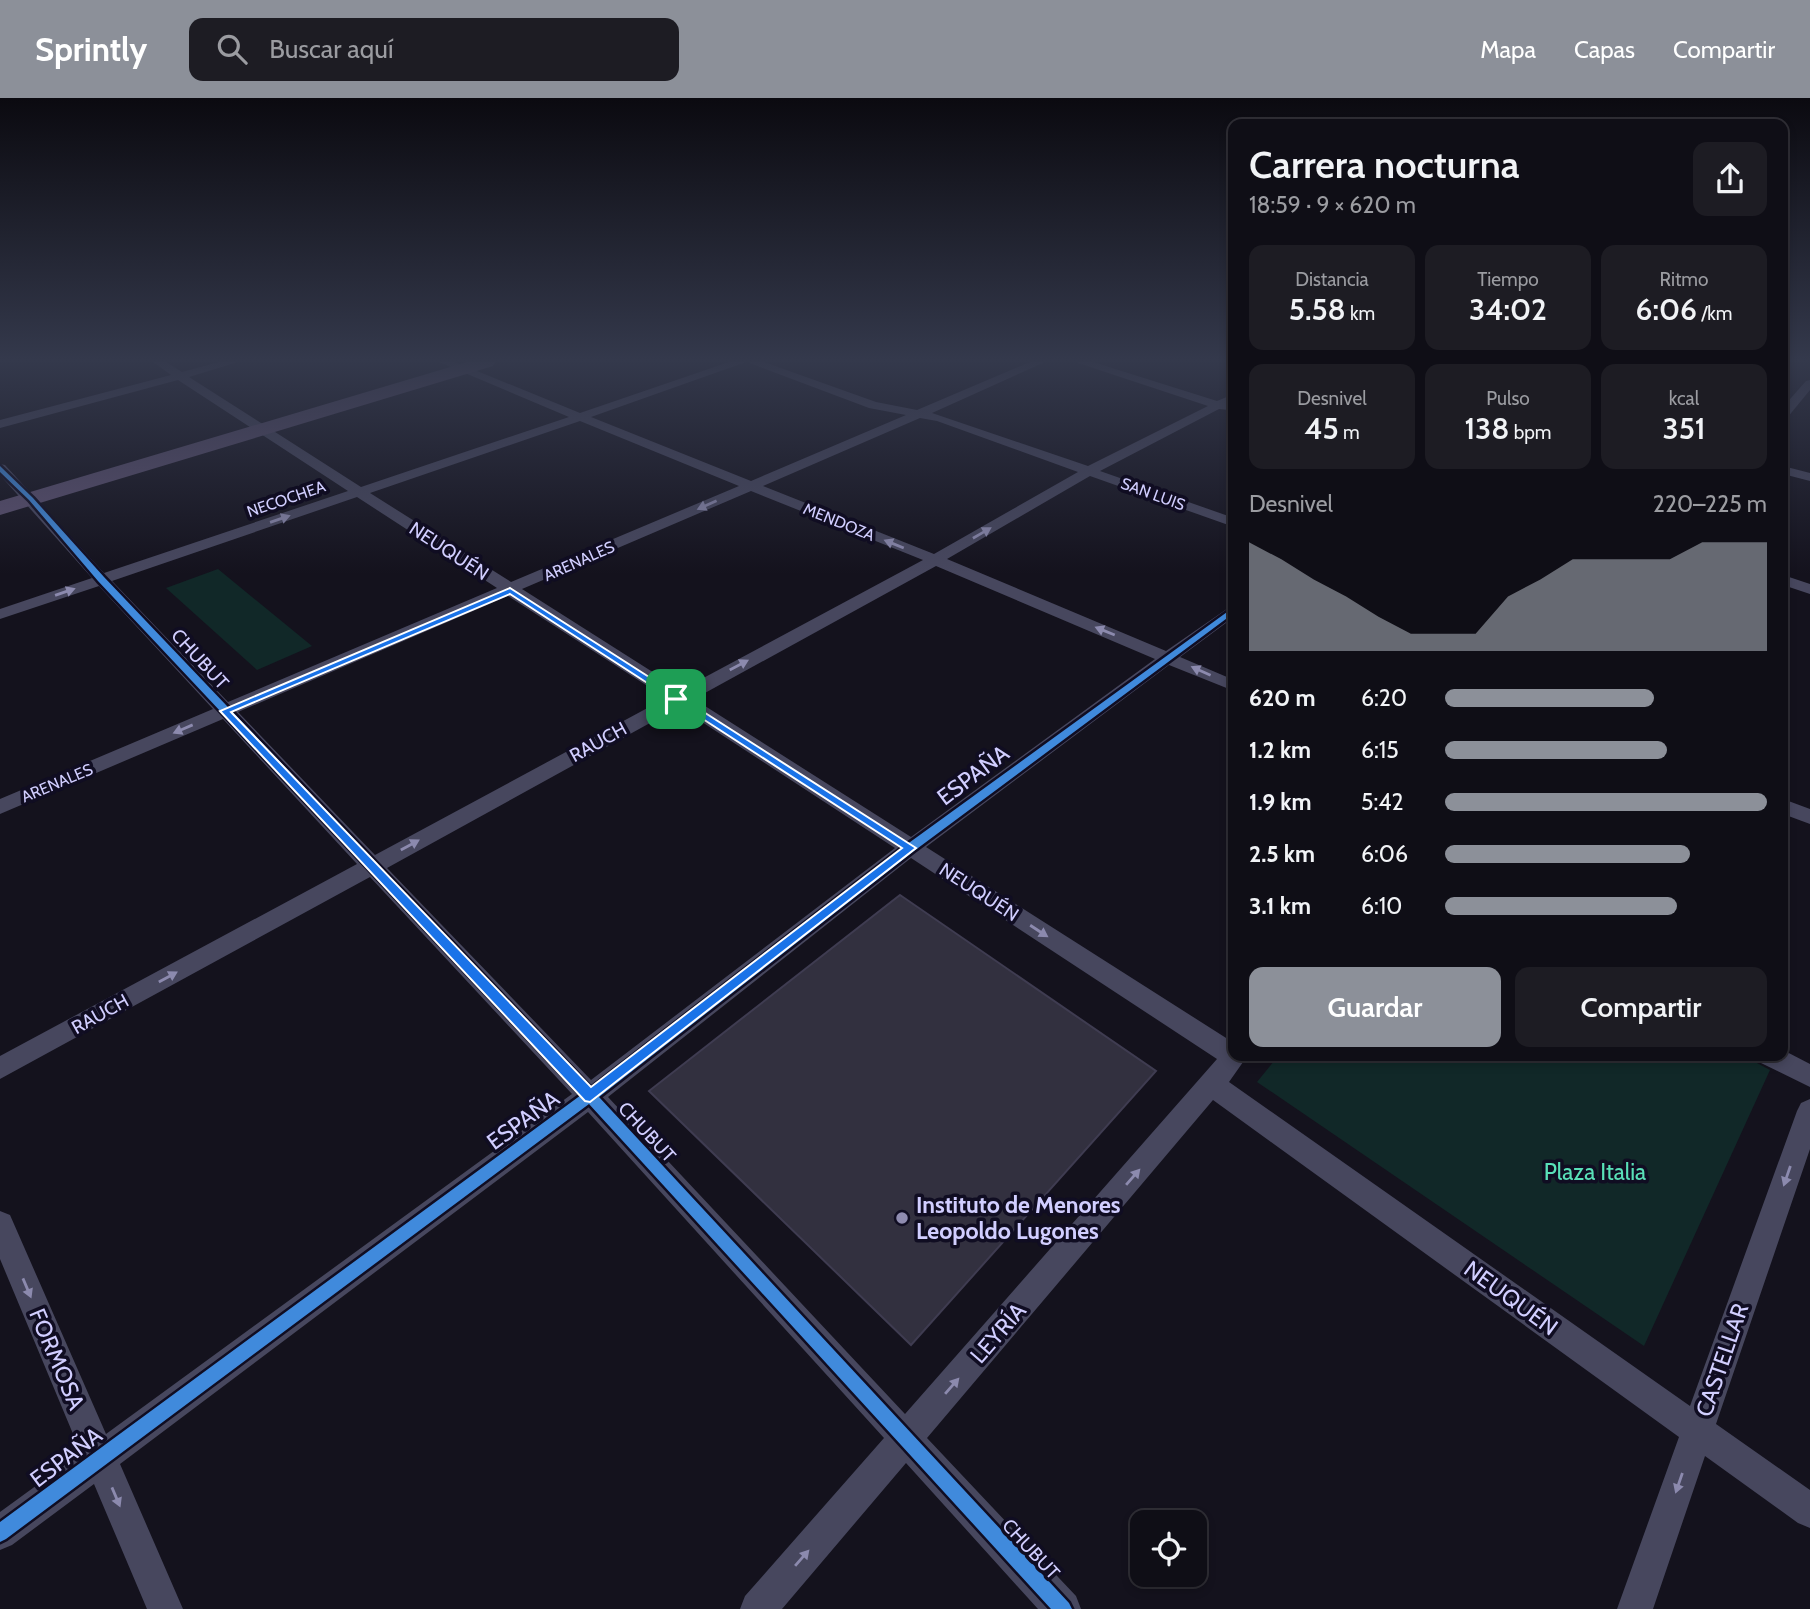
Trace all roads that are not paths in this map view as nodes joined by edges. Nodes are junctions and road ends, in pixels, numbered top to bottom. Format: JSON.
{"nodes":[{"id":1,"x":241,"y":433,"type":"edge"},
{"id":2,"x":263,"y":433,"type":"edge"},
{"id":3,"x":536,"y":433,"type":"edge"},
{"id":4,"x":619,"y":433,"type":"edge"},
{"id":5,"x":880,"y":433,"type":"edge"},
{"id":6,"x":981,"y":433,"type":"edge"},
{"id":7,"x":1169,"y":433,"type":"edge"},
{"id":8,"x":0,"y":468,"type":"edge"},
{"id":9,"x":1089,"y":471,"type":"junction"},
{"id":10,"x":1788,"y":471,"type":"edge"},
{"id":11,"x":1810,"y":477,"type":"edge"},
{"id":12,"x":750,"y":486,"type":"junction"},
{"id":13,"x":360,"y":493,"type":"junction"},
{"id":14,"x":28,"y":496,"type":"junction"},
{"id":15,"x":0,"y":500,"type":"edge"},
{"id":16,"x":0,"y":508,"type":"edge"},
{"id":17,"x":1228,"y":521,"type":"edge"},
{"id":18,"x":934,"y":560,"type":"junction"},
{"id":19,"x":101,"y":579,"type":"junction"},
{"id":20,"x":1788,"y":582,"type":"edge"},
{"id":21,"x":1810,"y":589,"type":"edge"},
{"id":22,"x":510,"y":591,"type":"junction"},
{"id":23,"x":1228,"y":613,"type":"edge"},
{"id":24,"x":0,"y":614,"type":"edge"},
{"id":25,"x":1168,"y":657,"type":"junction"},
{"id":26,"x":1228,"y":683,"type":"edge"},
{"id":27,"x":676,"y":699,"type":"junction"},
{"id":28,"x":225,"y":711,"type":"junction"},
{"id":29,"x":0,"y":807,"type":"edge"},
{"id":30,"x":1788,"y":808,"type":"edge"},
{"id":31,"x":1810,"y":817,"type":"edge"},
{"id":32,"x":910,"y":848,"type":"junction"},
{"id":33,"x":373,"y":866,"type":"junction"},
{"id":34,"x":1228,"y":1051,"type":"edge"},
{"id":35,"x":1232,"y":1061,"type":"edge"},
{"id":36,"x":1781,"y":1061,"type":"edge"},
{"id":37,"x":0,"y":1069,"type":"edge"},
{"id":38,"x":1810,"y":1076,"type":"edge"},
{"id":39,"x":1212,"y":1084,"type":"junction"},
{"id":40,"x":590,"y":1096,"type":"junction"},
{"id":41,"x":1810,"y":1111,"type":"edge"},
{"id":42,"x":0,"y":1225,"type":"edge"},
{"id":43,"x":1697,"y":1433,"type":"junction"},
{"id":44,"x":906,"y":1439,"type":"junction"},
{"id":45,"x":99,"y":1458,"type":"junction"},
{"id":46,"x":1810,"y":1511,"type":"edge"},
{"id":47,"x":0,"y":1533,"type":"edge"},
{"id":48,"x":165,"y":1609,"type":"edge"},
{"id":49,"x":758,"y":1609,"type":"edge"},
{"id":50,"x":1063,"y":1609,"type":"edge"},
{"id":51,"x":1635,"y":1609,"type":"edge"}],
"edges":[{"from":1,"to":14,"type":"main road"},
{"from":2,"to":13,"type":"street","name":"NEUQUÉN"},
{"from":3,"to":13,"type":"street","name":"NECOCHEA"},
{"from":4,"to":12,"type":"street","name":"MENDOZA"},
{"from":5,"to":12,"type":"street","name":"ARENALES"},
{"from":6,"to":9,"type":"street","name":"SAN LUIS"},
{"from":7,"to":9,"type":"street","name":"RAUCH"},
{"from":8,"to":14,"type":"street","name":"CHUBUT"},
{"from":9,"to":17,"type":"street","name":"SAN LUIS"},
{"from":18,"to":9,"type":"street","name":"RAUCH","one_way":true},
{"from":10,"to":11,"type":"street"},
{"from":18,"to":12,"type":"street","name":"MENDOZA","one_way":true},
{"from":12,"to":22,"type":"street","name":"ARENALES","one_way":true},
{"from":19,"to":13,"type":"street","name":"NECOCHEA","one_way":true},
{"from":13,"to":22,"type":"street","name":"NEUQUÉN"},
{"from":14,"to":15,"type":"main road"},
{"from":14,"to":16,"type":"main road"},
{"from":14,"to":19,"type":"street","name":"CHUBUT"},
{"from":25,"to":18,"type":"street","name":"MENDOZA","one_way":true},
{"from":27,"to":18,"type":"street","name":"RAUCH","one_way":true},
{"from":24,"to":19,"type":"street","name":"NECOCHEA","one_way":true},
{"from":19,"to":28,"type":"street","name":"CHUBUT"},
{"from":20,"to":21,"type":"street"},
{"from":22,"to":27,"type":"street","name":"NEUQUÉN"},
{"from":22,"to":28,"type":"street","name":"ARENALES"},
{"from":23,"to":25,"type":"street","name":"ESPAÑA"},
{"from":26,"to":25,"type":"street","name":"MENDOZA","one_way":true},
{"from":25,"to":32,"type":"street","name":"ESPAÑA"},
{"from":27,"to":32,"type":"street","name":"NEUQUÉN"},
{"from":33,"to":27,"type":"street","name":"RAUCH","one_way":true},
{"from":28,"to":29,"type":"street","name":"ARENALES","one_way":true},
{"from":28,"to":33,"type":"street","name":"CHUBUT"},
{"from":30,"to":31,"type":"street"},
{"from":32,"to":34,"type":"street","name":"NEUQUÉN","one_way":true},
{"from":32,"to":40,"type":"street","name":"ESPAÑA"},
{"from":37,"to":33,"type":"street","name":"RAUCH","one_way":true},
{"from":33,"to":40,"type":"street","name":"CHUBUT"},
{"from":35,"to":39,"type":"street","name":"LEYRÍA"},
{"from":36,"to":38,"type":"street"},
{"from":39,"to":43,"type":"street","name":"NEUQUÉN"},
{"from":44,"to":39,"type":"street","name":"LEYRÍA","one_way":true},
{"from":40,"to":44,"type":"street","name":"CHUBUT"},
{"from":40,"to":45,"type":"street","name":"ESPAÑA"},
{"from":41,"to":43,"type":"street","name":"CASTELLAR","one_way":true},
{"from":42,"to":45,"type":"street","name":"FORMOSA","one_way":true},
{"from":43,"to":46,"type":"street","name":"NEUQUÉN"},
{"from":43,"to":51,"type":"street","name":"CASTELLAR","one_way":true},
{"from":49,"to":44,"type":"street","name":"LEYRÍA","one_way":true},
{"from":44,"to":50,"type":"street","name":"CHUBUT"},
{"from":45,"to":47,"type":"street","name":"ESPAÑA"},
{"from":45,"to":48,"type":"street","name":"FORMOSA","one_way":true}]}
